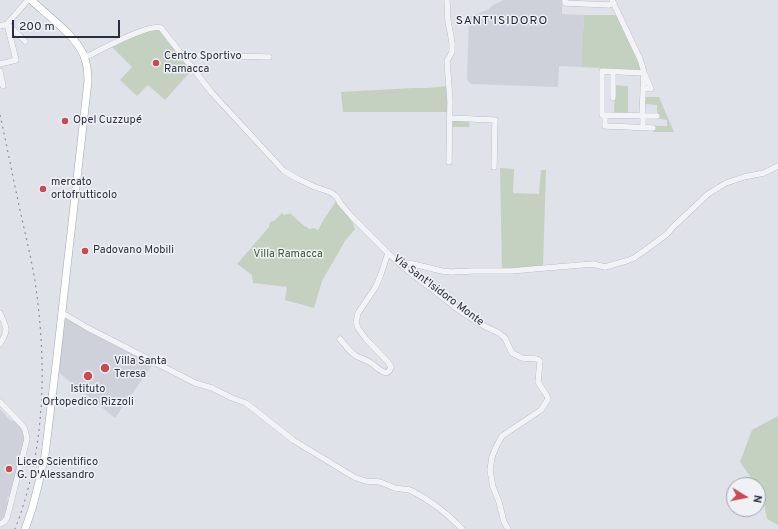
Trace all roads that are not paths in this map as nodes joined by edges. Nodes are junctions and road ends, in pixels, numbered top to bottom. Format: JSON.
{"nodes":[{"id":1,"x":30,"y":0,"type":"edge"},
{"id":2,"x":448,"y":0,"type":"edge"},
{"id":3,"x":565,"y":0,"type":"edge"},
{"id":4,"x":613,"y":2,"type":"edge"},
{"id":5,"x":7,"y":24,"type":"junction"},
{"id":6,"x":0,"y":26,"type":"edge"},
{"id":7,"x":25,"y":41,"type":"dead end"},
{"id":8,"x":84,"y":56,"type":"junction"},
{"id":9,"x":184,"y":57,"type":"junction"},
{"id":10,"x":269,"y":57,"type":"dead end"},
{"id":11,"x":0,"y":64,"type":"edge"},
{"id":12,"x":0,"y":71,"type":"edge"},
{"id":13,"x":613,"y":72,"type":"junction"},
{"id":14,"x":644,"y":73,"type":"junction"},
{"id":15,"x":3,"y":86,"type":"dead end"},
{"id":16,"x":613,"y":98,"type":"dead end"},
{"id":17,"x":605,"y":115,"type":"junction"},
{"id":18,"x":643,"y":116,"type":"junction"},
{"id":19,"x":657,"y":116,"type":"dead end"},
{"id":20,"x":449,"y":118,"type":"junction"},
{"id":21,"x":643,"y":128,"type":"junction"},
{"id":22,"x":653,"y":128,"type":"dead end"},
{"id":23,"x":449,"y":162,"type":"dead end"},
{"id":24,"x":778,"y":166,"type":"edge"},
{"id":25,"x":494,"y":167,"type":"dead end"},
{"id":26,"x":388,"y":253,"type":"junction"},
{"id":27,"x":403,"y":266,"type":"junction"},
{"id":28,"x":0,"y":313,"type":"edge"},
{"id":29,"x":61,"y":314,"type":"junction"},
{"id":30,"x":340,"y":340,"type":"dead end"},
{"id":31,"x":0,"y":344,"type":"edge"},
{"id":32,"x":0,"y":402,"type":"edge"},
{"id":33,"x":0,"y":524,"type":"edge"},
{"id":34,"x":25,"y":529,"type":"edge"},
{"id":35,"x":462,"y":529,"type":"edge"},
{"id":36,"x":508,"y":529,"type":"edge"}],
"edges":[{"from":1,"to":5,"type":"street"},
{"from":1,"to":8,"type":"main road"},
{"from":2,"to":20,"type":"street"},
{"from":3,"to":4,"type":"street"},
{"from":4,"to":14,"type":"street"},
{"from":5,"to":6,"type":"street"},
{"from":5,"to":7,"type":"street"},
{"from":5,"to":11,"type":"street"},
{"from":8,"to":9,"type":"street","name":"Via Sant'Isidoro Monte"},
{"from":8,"to":29,"type":"main road"},
{"from":9,"to":10,"type":"street"},
{"from":9,"to":26,"type":"street","name":"Via Sant'Isidoro Monte"},
{"from":12,"to":15,"type":"street"},
{"from":13,"to":14,"type":"street"},
{"from":13,"to":16,"type":"street"},
{"from":13,"to":17,"type":"street"},
{"from":14,"to":18,"type":"street"},
{"from":17,"to":18,"type":"street"},
{"from":17,"to":21,"type":"street"},
{"from":18,"to":19,"type":"street"},
{"from":18,"to":21,"type":"street"},
{"from":20,"to":23,"type":"street"},
{"from":20,"to":25,"type":"street"},
{"from":21,"to":22,"type":"street"},
{"from":24,"to":27,"type":"street"},
{"from":26,"to":27,"type":"street","name":"Via Sant'Isidoro Monte"},
{"from":26,"to":30,"type":"street"},
{"from":27,"to":36,"type":"street","name":"Via Sant'Isidoro Monte"},
{"from":28,"to":31,"type":"street"},
{"from":29,"to":34,"type":"main road"},
{"from":29,"to":35,"type":"street"},
{"from":32,"to":33,"type":"street"}]}
